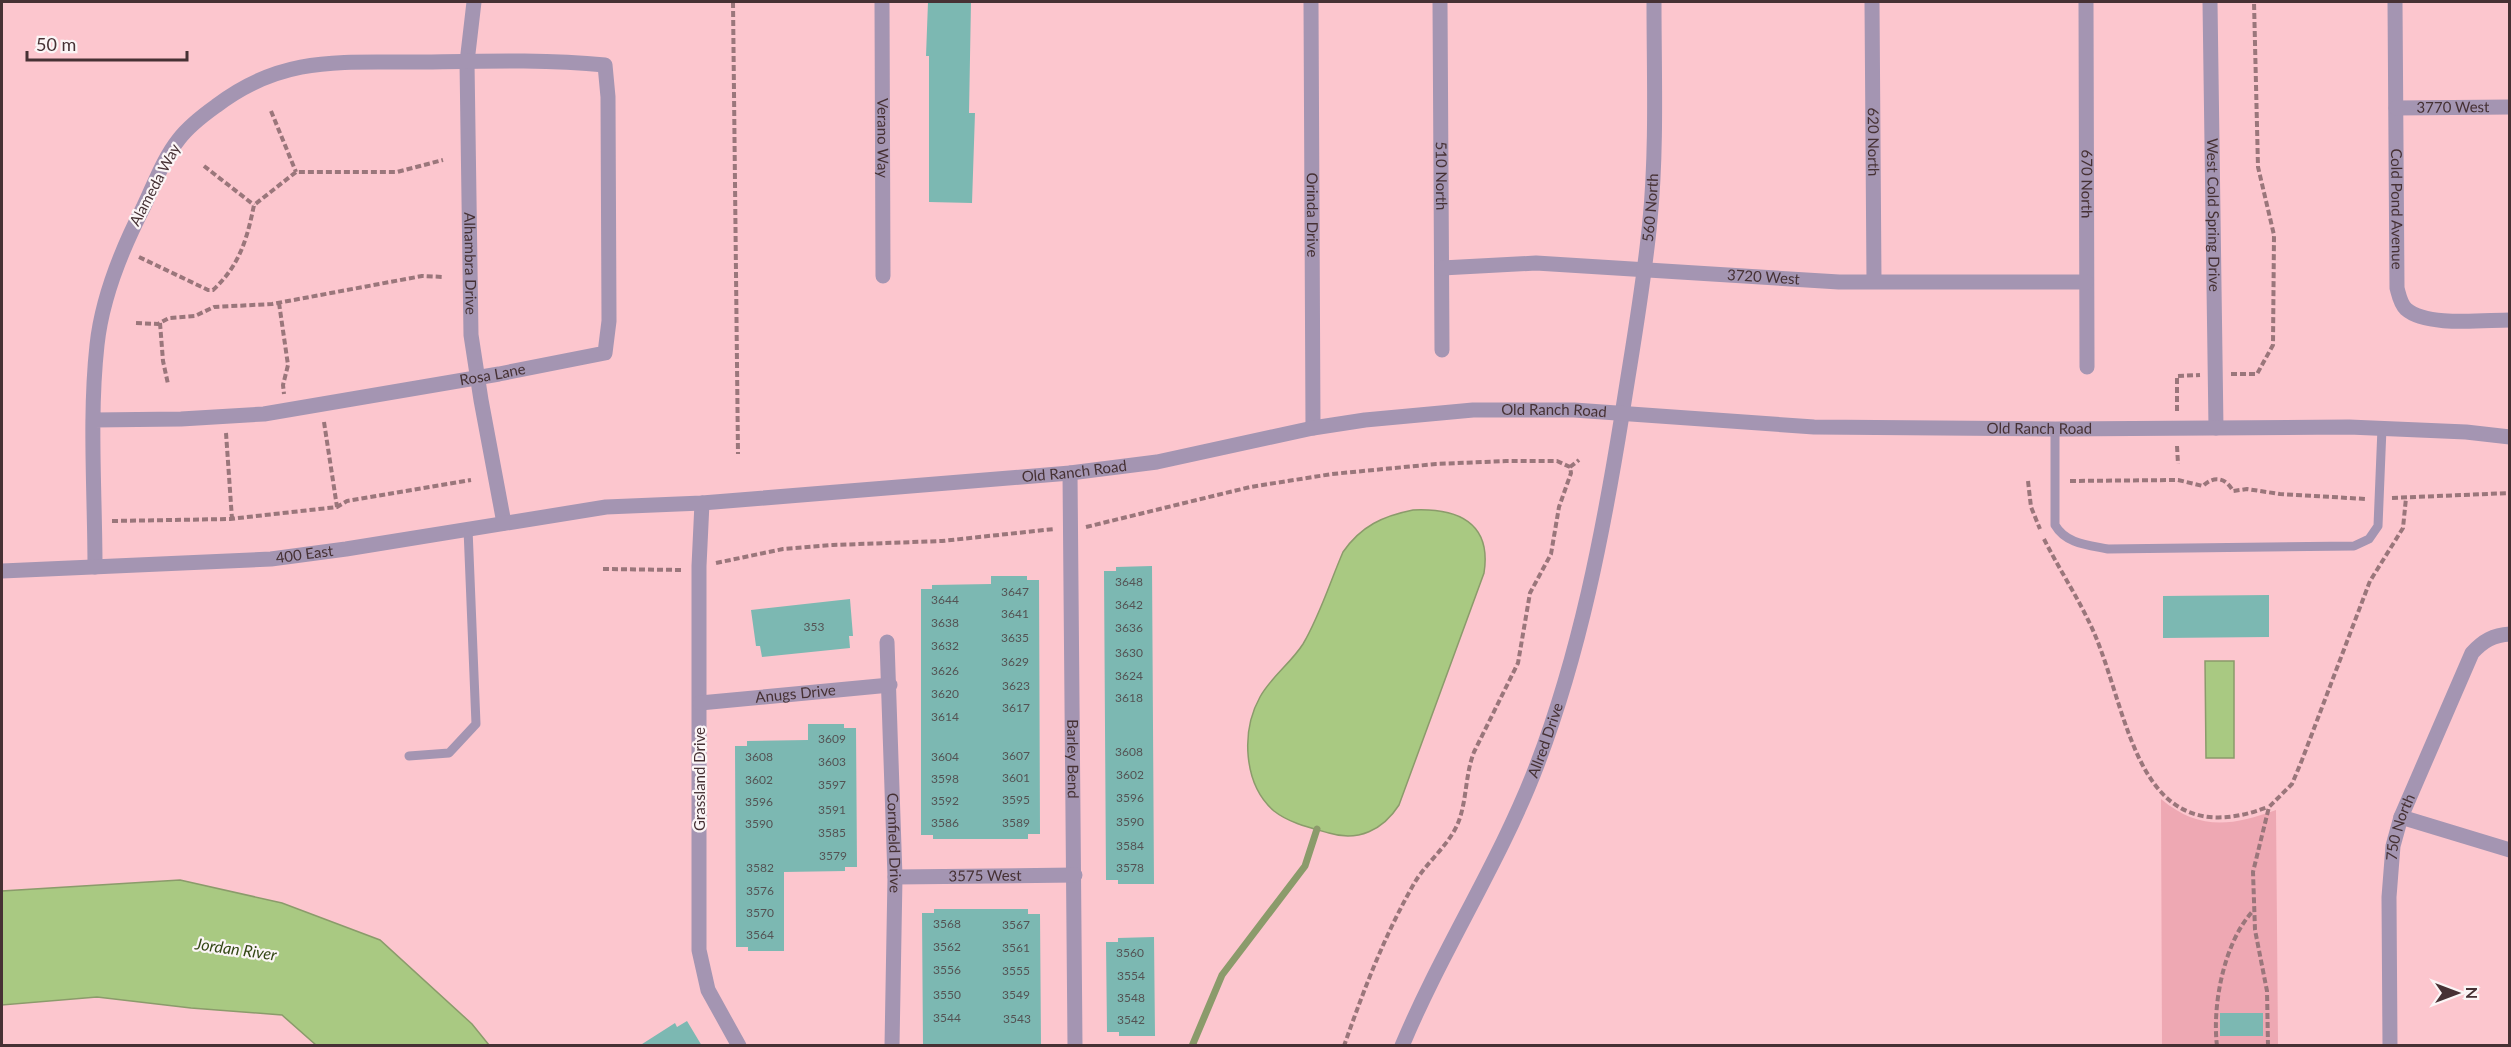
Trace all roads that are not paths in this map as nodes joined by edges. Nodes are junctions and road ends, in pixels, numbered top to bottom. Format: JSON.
{"nodes":[{"id":1,"x":474,"y":2,"type":"edge"},
{"id":2,"x":882,"y":2,"type":"edge"},
{"id":3,"x":1311,"y":2,"type":"edge"},
{"id":4,"x":1440,"y":2,"type":"edge"},
{"id":5,"x":1654,"y":2,"type":"edge"},
{"id":6,"x":1872,"y":2,"type":"edge"},
{"id":7,"x":2086,"y":2,"type":"edge"},
{"id":8,"x":2210,"y":2,"type":"edge"},
{"id":9,"x":2396,"y":2,"type":"edge"},
{"id":10,"x":467,"y":62,"type":"junction"},
{"id":11,"x":605,"y":65,"type":"joint"},
{"id":12,"x":2510,"y":107,"type":"edge"},
{"id":13,"x":2396,"y":108,"type":"junction"},
{"id":14,"x":1442,"y":268,"type":"junction"},
{"id":15,"x":1645,"y":269,"type":"junction"},
{"id":16,"x":883,"y":276,"type":"dead end"},
{"id":17,"x":1874,"y":281,"type":"junction"},
{"id":18,"x":2086,"y":282,"type":"junction"},
{"id":19,"x":2510,"y":320,"type":"edge"},
{"id":20,"x":1442,"y":350,"type":"dead end"},
{"id":21,"x":2087,"y":367,"type":"dead end"},
{"id":22,"x":477,"y":378,"type":"junction"},
{"id":23,"x":1622,"y":412,"type":"junction"},
{"id":24,"x":94,"y":420,"type":"junction"},
{"id":25,"x":1313,"y":428,"type":"junction"},
{"id":26,"x":2216,"y":428,"type":"junction"},
{"id":27,"x":2382,"y":428,"type":"junction"},
{"id":28,"x":2055,"y":429,"type":"junction"},
{"id":29,"x":2510,"y":437,"type":"edge"},
{"id":30,"x":1070,"y":473,"type":"junction"},
{"id":31,"x":702,"y":503,"type":"junction"},
{"id":32,"x":606,"y":507,"type":"joint"},
{"id":33,"x":504,"y":523,"type":"junction"},
{"id":34,"x":468,"y":529,"type":"junction"},
{"id":35,"x":95,"y":567,"type":"junction"},
{"id":36,"x":2,"y":571,"type":"edge"},
{"id":37,"x":2503,"y":635,"type":"edge"},
{"id":38,"x":887,"y":642,"type":"dead end"},
{"id":39,"x":890,"y":685,"type":"junction"},
{"id":40,"x":700,"y":703,"type":"junction"},
{"id":41,"x":409,"y":756,"type":"dead end"},
{"id":42,"x":2402,"y":817,"type":"junction"},
{"id":43,"x":2510,"y":850,"type":"edge"},
{"id":44,"x":1075,"y":875,"type":"junction"},
{"id":45,"x":895,"y":877,"type":"junction"},
{"id":46,"x":739,"y":1046,"type":"edge"},
{"id":47,"x":892,"y":1046,"type":"edge"},
{"id":48,"x":1076,"y":1046,"type":"edge"},
{"id":49,"x":1402,"y":1046,"type":"edge"},
{"id":50,"x":2390,"y":1046,"type":"edge"}],
"edges":[{"from":1,"to":10,"type":"street","name":"Alhambra Drive"},
{"from":2,"to":16,"type":"street","name":"Verano Way"},
{"from":3,"to":25,"type":"street","name":"Orinda Drive"},
{"from":4,"to":14,"type":"street","name":"510 North"},
{"from":5,"to":15,"type":"street","name":"560 North"},
{"from":6,"to":17,"type":"street","name":"620 North"},
{"from":7,"to":18,"type":"street","name":"670 North"},
{"from":8,"to":26,"type":"street","name":"West Cold Spring Drive"},
{"from":9,"to":13,"type":"street","name":"Cold Pond Avenue"},
{"from":10,"to":11,"type":"street","name":"Alameda Way"},
{"from":10,"to":22,"type":"street","name":"Alhambra Drive"},
{"from":10,"to":24,"type":"street","name":"Alameda Way"},
{"from":11,"to":22,"type":"street","name":"Rosa Lane"},
{"from":12,"to":13,"type":"street","name":"3770 West"},
{"from":13,"to":19,"type":"street","name":"Cold Pond Avenue"},
{"from":14,"to":15,"type":"street","name":"3720 West"},
{"from":14,"to":20,"type":"street","name":"510 North"},
{"from":15,"to":17,"type":"street","name":"3720 West"},
{"from":15,"to":23,"type":"street","name":"560 North"},
{"from":17,"to":18,"type":"street","name":"3720 West"},
{"from":18,"to":21,"type":"street","name":"670 North"},
{"from":22,"to":24,"type":"street","name":"Rosa Lane"},
{"from":22,"to":33,"type":"street","name":"Alhambra Drive"},
{"from":23,"to":25,"type":"street","name":"Old Ranch Road"},
{"from":23,"to":28,"type":"street","name":"Old Ranch Road"},
{"from":23,"to":49,"type":"street","name":"Allred Drive"},
{"from":24,"to":35,"type":"street","name":"Alameda Way"},
{"from":25,"to":30,"type":"street","name":"Old Ranch Road"},
{"from":26,"to":27,"type":"street","name":"Old Ranch Road"},
{"from":26,"to":28,"type":"street","name":"Old Ranch Road"},
{"from":27,"to":28,"type":"lane"},
{"from":27,"to":29,"type":"street","name":"Old Ranch Road"},
{"from":30,"to":31,"type":"street","name":"Old Ranch Road"},
{"from":30,"to":44,"type":"street","name":"Barley Bend"},
{"from":31,"to":32,"type":"street","name":"Old Ranch Road"},
{"from":31,"to":40,"type":"street","name":"Grassland Drive"},
{"from":32,"to":33,"type":"street","name":"400 East"},
{"from":33,"to":34,"type":"street","name":"400 East"},
{"from":34,"to":35,"type":"street","name":"400 East"},
{"from":34,"to":41,"type":"lane"},
{"from":35,"to":36,"type":"street","name":"400 East"},
{"from":37,"to":42,"type":"street","name":"750 North"},
{"from":38,"to":39,"type":"street","name":"Cornfield Drive"},
{"from":39,"to":40,"type":"street","name":"Anugs Drive"},
{"from":39,"to":45,"type":"street","name":"Cornfield Drive"},
{"from":40,"to":46,"type":"street","name":"Grassland Drive"},
{"from":42,"to":43,"type":"street"},
{"from":42,"to":50,"type":"street","name":"750 North"},
{"from":44,"to":45,"type":"street","name":"3575 West"},
{"from":44,"to":48,"type":"street","name":"Barley Bend"},
{"from":45,"to":47,"type":"street","name":"Cornfield Drive"}]}
